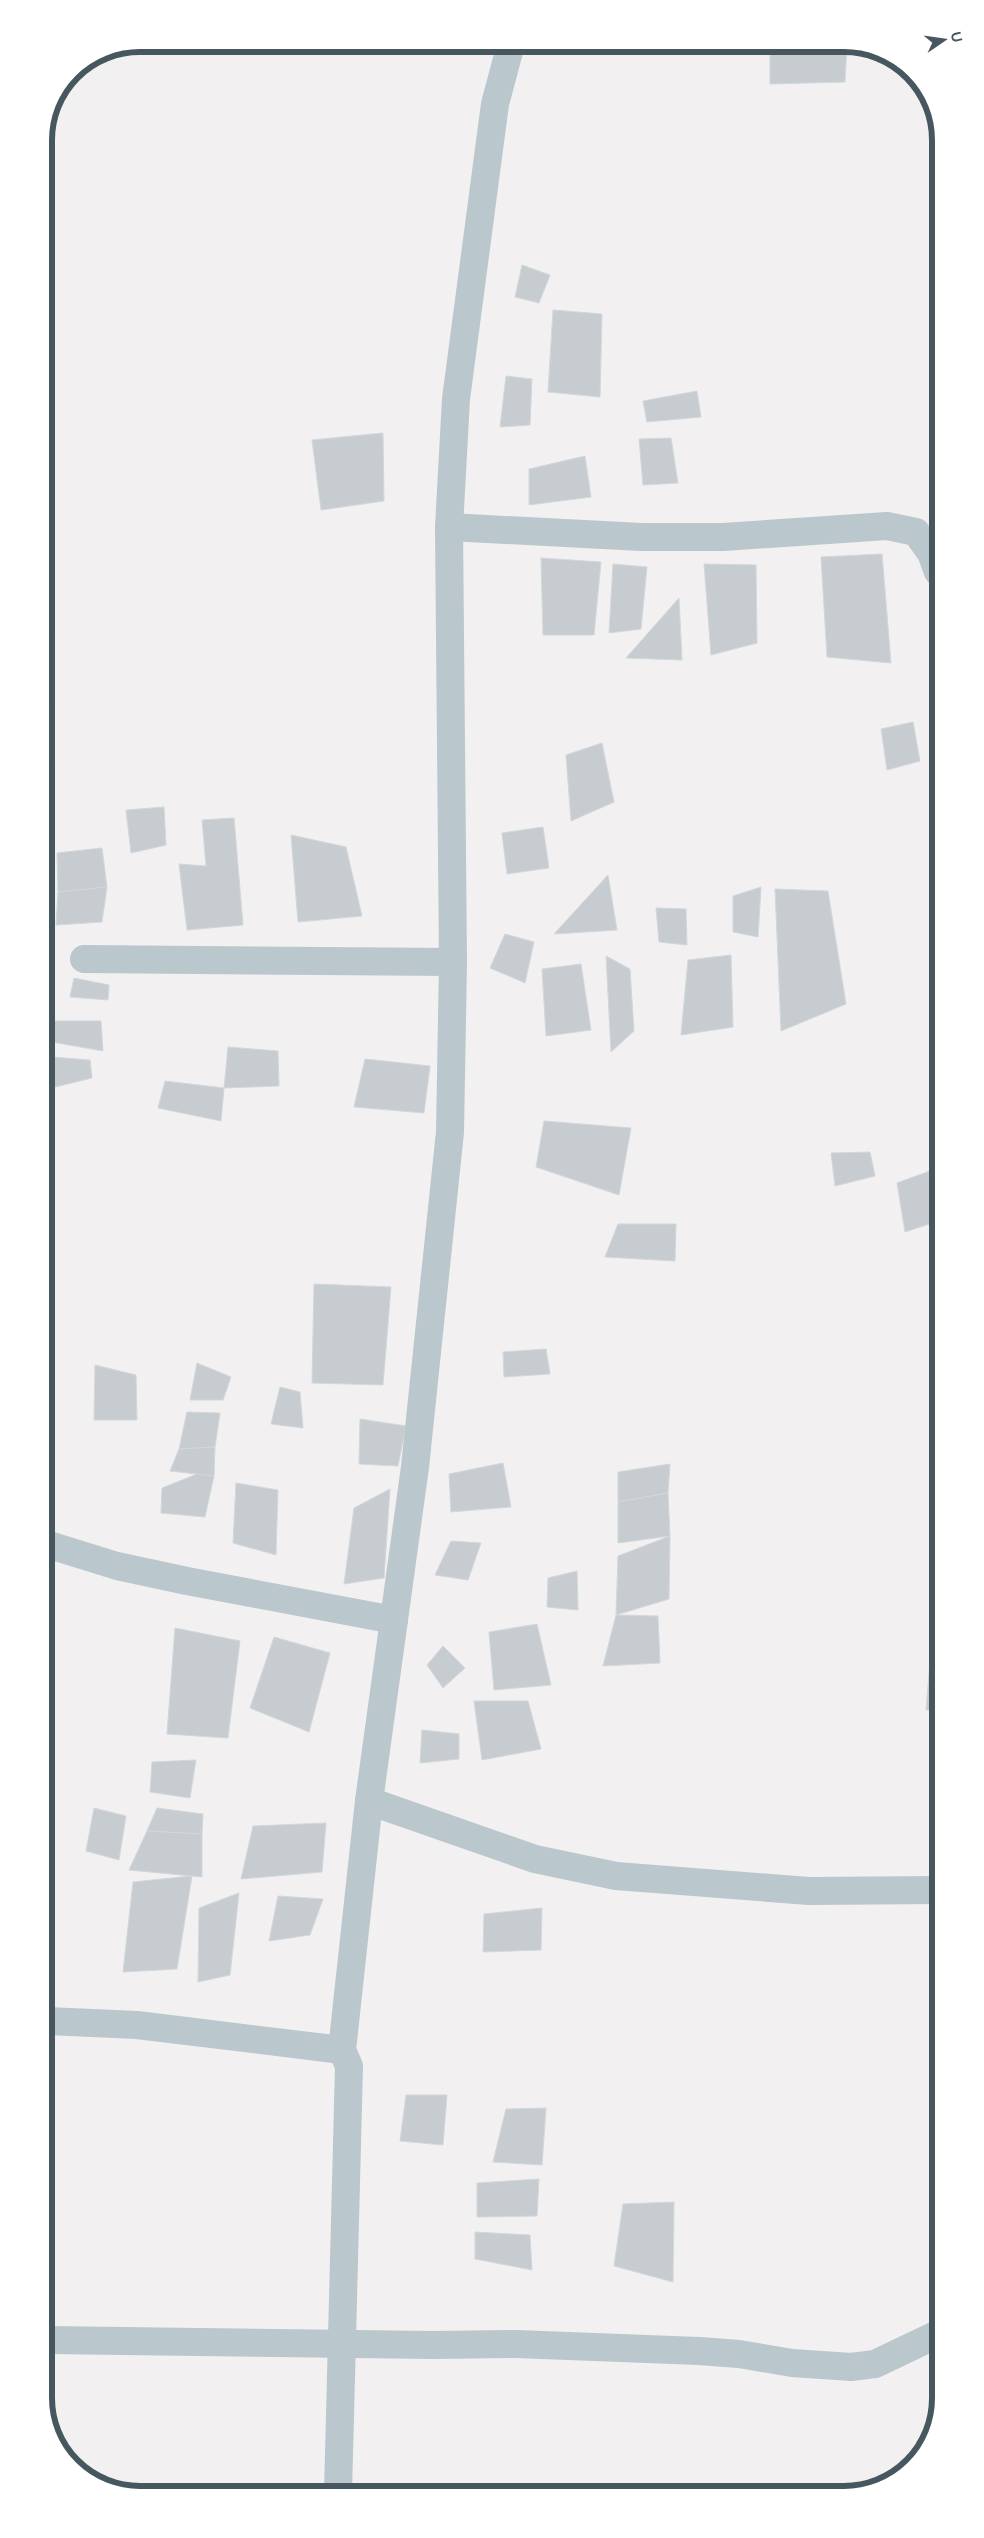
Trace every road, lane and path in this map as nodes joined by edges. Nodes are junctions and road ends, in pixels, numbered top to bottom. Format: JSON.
{"nodes":[{"id":1,"x":509,"y":53,"type":"edge"},
{"id":2,"x":449,"y":527,"type":"junction"},
{"id":3,"x":932,"y":556,"type":"edge"},
{"id":4,"x":84,"y":959,"type":"dead end"},
{"id":5,"x":453,"y":962,"type":"junction"},
{"id":6,"x":52,"y":1546,"type":"edge"},
{"id":7,"x":394,"y":1620,"type":"junction"},
{"id":8,"x":369,"y":1801,"type":"junction"},
{"id":9,"x":932,"y":1890,"type":"edge"},
{"id":10,"x":52,"y":2021,"type":"edge"},
{"id":11,"x":342,"y":2050,"type":"junction"},
{"id":12,"x":932,"y":2337,"type":"edge"},
{"id":13,"x":52,"y":2340,"type":"edge"},
{"id":14,"x":340,"y":2343,"type":"junction"},
{"id":15,"x":338,"y":2485,"type":"edge"}],
"edges":[{"from":1,"to":2,"type":"street"},
{"from":2,"to":3,"type":"street"},
{"from":2,"to":5,"type":"street"},
{"from":4,"to":5,"type":"street"},
{"from":5,"to":7,"type":"street"},
{"from":6,"to":7,"type":"street"},
{"from":7,"to":8,"type":"street"},
{"from":8,"to":9,"type":"street"},
{"from":8,"to":11,"type":"street"},
{"from":10,"to":11,"type":"street"},
{"from":11,"to":14,"type":"street"},
{"from":12,"to":14,"type":"street"},
{"from":13,"to":14,"type":"street"},
{"from":14,"to":15,"type":"street"}]}
